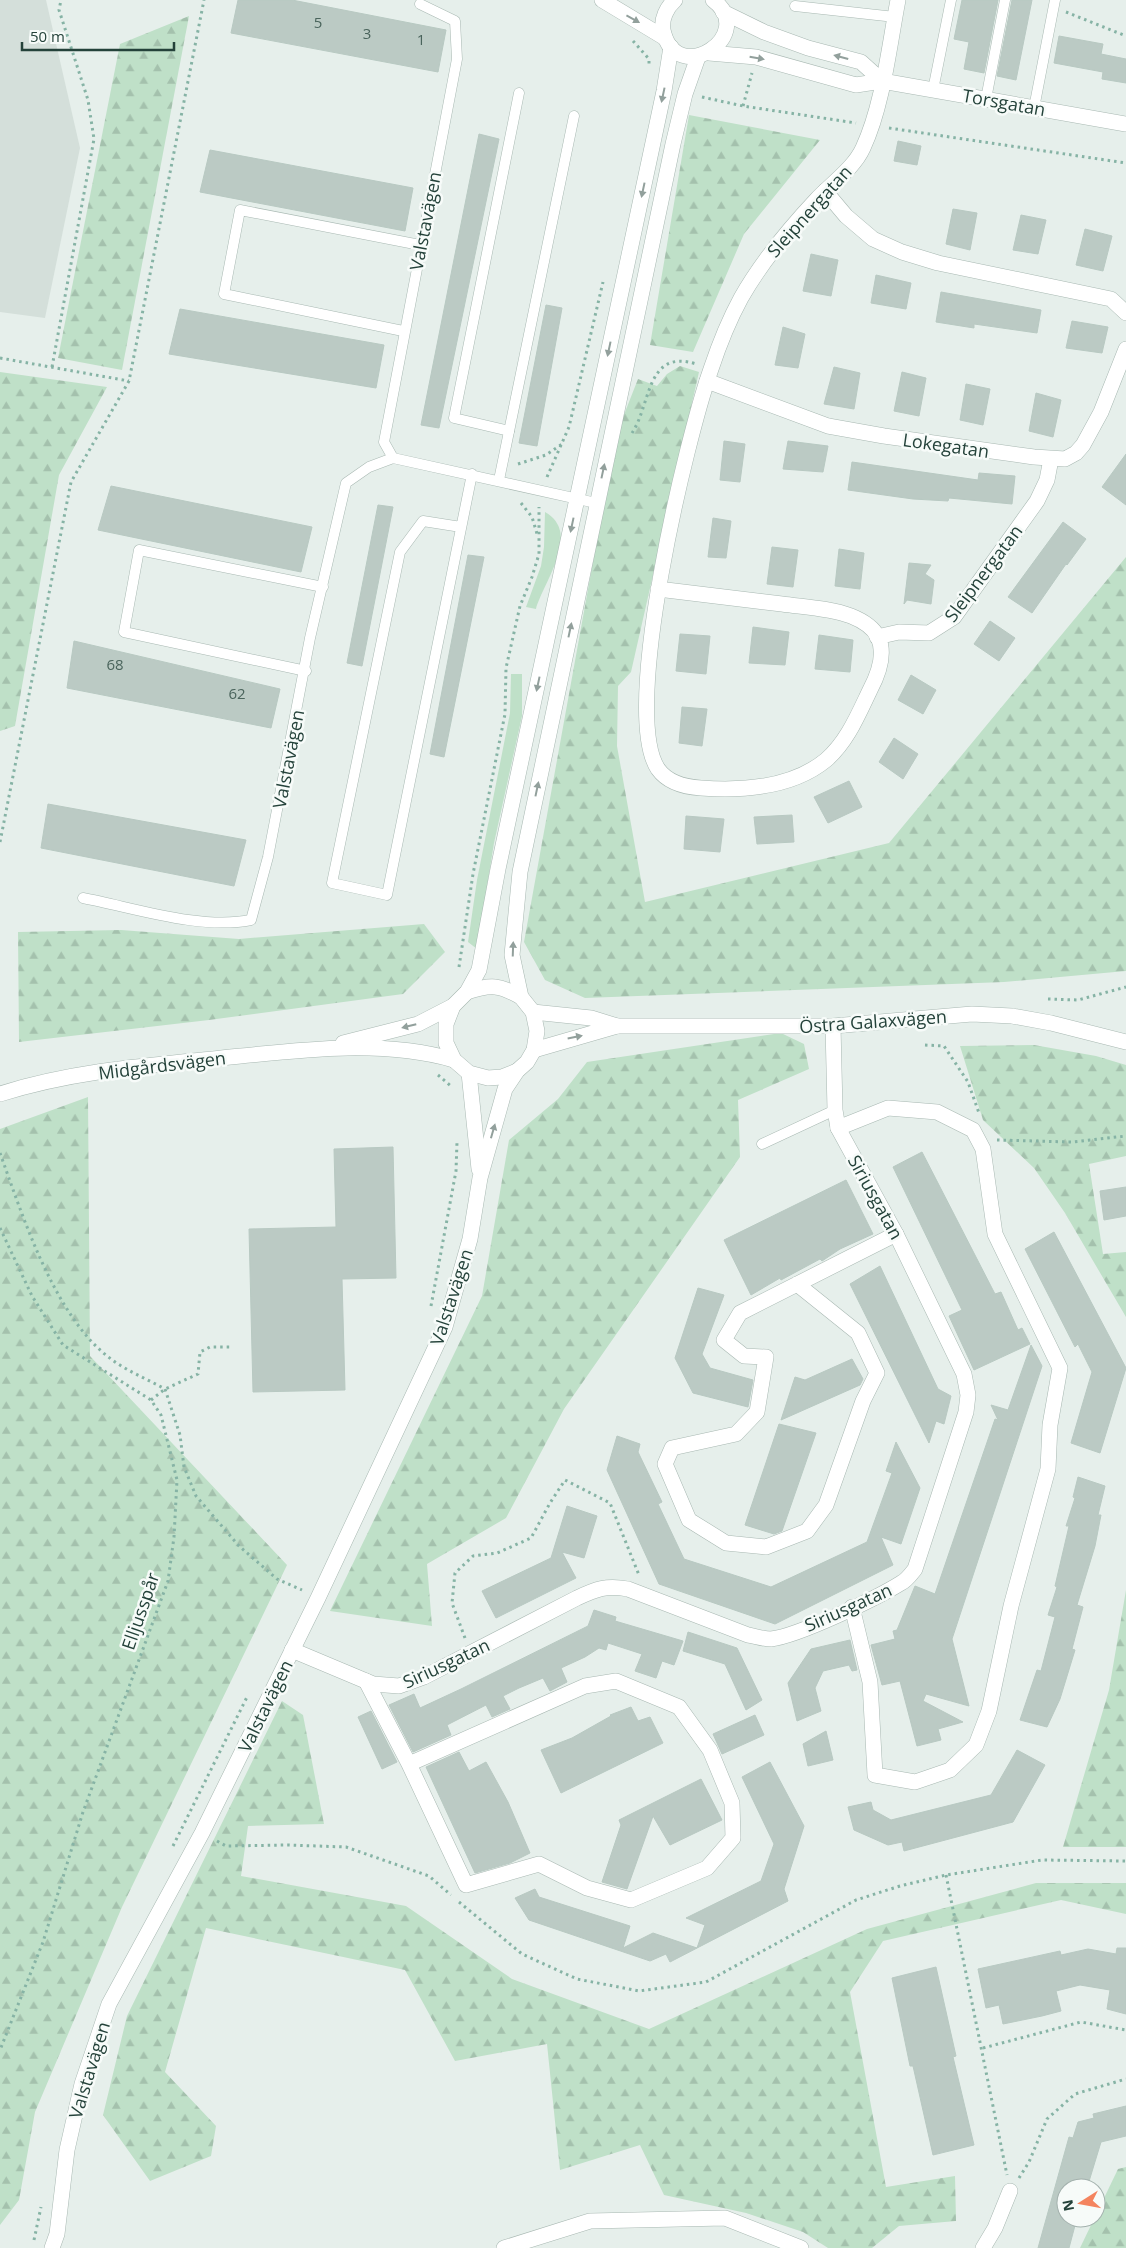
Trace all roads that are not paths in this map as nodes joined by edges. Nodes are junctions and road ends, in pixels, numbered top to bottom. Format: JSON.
{"nodes":[{"id":1,"x":602,"y":0,"type":"edge"},
{"id":2,"x":676,"y":0,"type":"edge"},
{"id":3,"x":898,"y":0,"type":"edge"},
{"id":4,"x":950,"y":0,"type":"edge"},
{"id":5,"x":1005,"y":0,"type":"edge"},
{"id":6,"x":1055,"y":0,"type":"edge"},
{"id":7,"x":420,"y":4,"type":"dead end"},
{"id":8,"x":718,"y":4,"type":"edge"},
{"id":9,"x":795,"y":6,"type":"dead end"},
{"id":10,"x":895,"y":17,"type":"junction"},
{"id":11,"x":668,"y":42,"type":"junction"},
{"id":12,"x":703,"y":55,"type":"junction"},
{"id":13,"x":882,"y":80,"type":"junction"},
{"id":14,"x":933,"y":90,"type":"junction"},
{"id":15,"x":519,"y":93,"type":"dead end"},
{"id":16,"x":986,"y":99,"type":"junction"},
{"id":17,"x":1034,"y":108,"type":"junction"},
{"id":18,"x":574,"y":116,"type":"dead end"},
{"id":19,"x":1126,"y":124,"type":"edge"},
{"id":20,"x":825,"y":191,"type":"junction"},
{"id":21,"x":420,"y":245,"type":"junction"},
{"id":22,"x":1126,"y":313,"type":"edge"},
{"id":23,"x":403,"y":331,"type":"junction"},
{"id":24,"x":1126,"y":349,"type":"edge"},
{"id":25,"x":709,"y":375,"type":"junction"},
{"id":26,"x":509,"y":431,"type":"junction"},
{"id":27,"x":392,"y":458,"type":"junction"},
{"id":28,"x":1051,"y":459,"type":"junction"},
{"id":29,"x":472,"y":474,"type":"junction"},
{"id":30,"x":499,"y":480,"type":"junction"},
{"id":31,"x":578,"y":498,"type":"junction"},
{"id":32,"x":596,"y":503,"type":"junction"},
{"id":33,"x":461,"y":528,"type":"junction"},
{"id":34,"x":323,"y":587,"type":"junction"},
{"id":35,"x":658,"y":590,"type":"junction"},
{"id":36,"x":878,"y":637,"type":"junction"},
{"id":37,"x":306,"y":671,"type":"junction"},
{"id":38,"x":84,"y":898,"type":"dead end"},
{"id":39,"x":467,"y":992,"type":"junction"},
{"id":40,"x":522,"y":997,"type":"junction"},
{"id":41,"x":453,"y":1006,"type":"junction"},
{"id":42,"x":533,"y":1012,"type":"junction"},
{"id":43,"x":617,"y":1026,"type":"junction"},
{"id":44,"x":833,"y":1026,"type":"junction"},
{"id":45,"x":1126,"y":1042,"type":"edge"},
{"id":46,"x":327,"y":1048,"type":"junction"},
{"id":47,"x":534,"y":1050,"type":"junction"},
{"id":48,"x":454,"y":1060,"type":"junction"},
{"id":49,"x":517,"y":1071,"type":"junction"},
{"id":50,"x":469,"y":1073,"type":"junction"},
{"id":51,"x":0,"y":1094,"type":"edge"},
{"id":52,"x":835,"y":1110,"type":"junction"},
{"id":53,"x":838,"y":1128,"type":"junction"},
{"id":54,"x":762,"y":1144,"type":"dead end"},
{"id":55,"x":480,"y":1178,"type":"junction"},
{"id":56,"x":896,"y":1234,"type":"junction"},
{"id":57,"x":797,"y":1284,"type":"junction"},
{"id":58,"x":852,"y":1607,"type":"junction"},
{"id":59,"x":292,"y":1650,"type":"junction"},
{"id":60,"x":366,"y":1681,"type":"junction"},
{"id":61,"x":409,"y":1764,"type":"junction"},
{"id":62,"x":1010,"y":2191,"type":"road end"},
{"id":63,"x":56,"y":2243,"type":"edge"},
{"id":64,"x":504,"y":2248,"type":"edge"},
{"id":65,"x":801,"y":2248,"type":"edge"},
{"id":66,"x":983,"y":2248,"type":"edge"}],
"edges":[{"from":1,"to":11,"type":"street","one_way":true},
{"from":2,"to":11,"type":"street"},
{"from":3,"to":10,"type":"street","name":"Sleipnergatan"},
{"from":4,"to":14,"type":"lane"},
{"from":5,"to":16,"type":"lane"},
{"from":6,"to":17,"type":"lane"},
{"from":7,"to":21,"type":"lane","name":"Valstavägen"},
{"from":8,"to":12,"type":"street"},
{"from":13,"to":8,"type":"street","name":"Torsgatan","one_way":true},
{"from":9,"to":10,"type":"lane"},
{"from":10,"to":13,"type":"street","name":"Sleipnergatan"},
{"from":11,"to":12,"type":"street"},
{"from":11,"to":31,"type":"street","one_way":true},
{"from":12,"to":13,"type":"street","name":"Torsgatan","one_way":true},
{"from":32,"to":12,"type":"street","one_way":true},
{"from":13,"to":14,"type":"street","name":"Torsgatan"},
{"from":13,"to":20,"type":"street","name":"Sleipnergatan"},
{"from":14,"to":16,"type":"street","name":"Torsgatan"},
{"from":15,"to":26,"type":"lane"},
{"from":16,"to":17,"type":"street","name":"Torsgatan"},
{"from":17,"to":19,"type":"street","name":"Torsgatan"},
{"from":18,"to":26,"type":"lane"},
{"from":20,"to":22,"type":"street"},
{"from":20,"to":25,"type":"street","name":"Sleipnergatan"},
{"from":21,"to":23,"type":"lane","name":"Valstavägen"},
{"from":21,"to":23,"type":"lane"},
{"from":23,"to":27,"type":"lane","name":"Valstavägen"},
{"from":24,"to":28,"type":"street","name":"Lokegatan"},
{"from":25,"to":28,"type":"street","name":"Lokegatan"},
{"from":25,"to":35,"type":"street","name":"Sleipnergatan"},
{"from":26,"to":30,"type":"lane"},
{"from":27,"to":29,"type":"lane"},
{"from":27,"to":34,"type":"lane","name":"Valstavägen"},
{"from":28,"to":36,"type":"street","name":"Sleipnergatan"},
{"from":29,"to":30,"type":"lane"},
{"from":29,"to":33,"type":"lane"},
{"from":30,"to":31,"type":"lane"},
{"from":31,"to":32,"type":"lane"},
{"from":31,"to":39,"type":"street","one_way":true},
{"from":40,"to":32,"type":"street","one_way":true},
{"from":33,"to":33,"type":"lane"},
{"from":34,"to":37,"type":"lane","name":"Valstavägen"},
{"from":34,"to":37,"type":"lane"},
{"from":35,"to":36,"type":"street"},
{"from":35,"to":36,"type":"street","name":"Sleipnergatan"},
{"from":37,"to":38,"type":"lane","name":"Valstavägen"},
{"from":39,"to":40,"type":"street"},
{"from":39,"to":41,"type":"street"},
{"from":40,"to":42,"type":"street"},
{"from":41,"to":46,"type":"street","name":"Midgårdsvägen","one_way":true},
{"from":41,"to":48,"type":"street"},
{"from":42,"to":43,"type":"street","name":"Östra Galaxvägen"},
{"from":42,"to":47,"type":"street"},
{"from":43,"to":44,"type":"street","name":"Östra Galaxvägen"},
{"from":47,"to":43,"type":"street","name":"Östra Galaxvägen","one_way":true},
{"from":44,"to":45,"type":"street","name":"Östra Galaxvägen"},
{"from":44,"to":52,"type":"street","name":"Siriusgatan"},
{"from":46,"to":48,"type":"street","name":"Midgårdsvägen"},
{"from":46,"to":51,"type":"street","name":"Midgårdsvägen"},
{"from":47,"to":49,"type":"street","name":"Valstavägen"},
{"from":48,"to":50,"type":"street"},
{"from":49,"to":50,"type":"street"},
{"from":55,"to":49,"type":"street","name":"Valstavägen","one_way":true},
{"from":50,"to":55,"type":"street","name":"Valstavägen"},
{"from":52,"to":53,"type":"street","name":"Siriusgatan"},
{"from":52,"to":54,"type":"lane"},
{"from":53,"to":56,"type":"street","name":"Siriusgatan"},
{"from":53,"to":58,"type":"street"},
{"from":55,"to":59,"type":"street","name":"Valstavägen"},
{"from":56,"to":57,"type":"street"},
{"from":56,"to":58,"type":"street","name":"Siriusgatan"},
{"from":57,"to":57,"type":"street"},
{"from":58,"to":60,"type":"street","name":"Siriusgatan"},
{"from":59,"to":60,"type":"street","name":"Siriusgatan"},
{"from":59,"to":63,"type":"street","name":"Valstavägen"},
{"from":60,"to":61,"type":"street"},
{"from":61,"to":61,"type":"street"},
{"from":62,"to":66,"type":"street"},
{"from":64,"to":65,"type":"street"}]}
